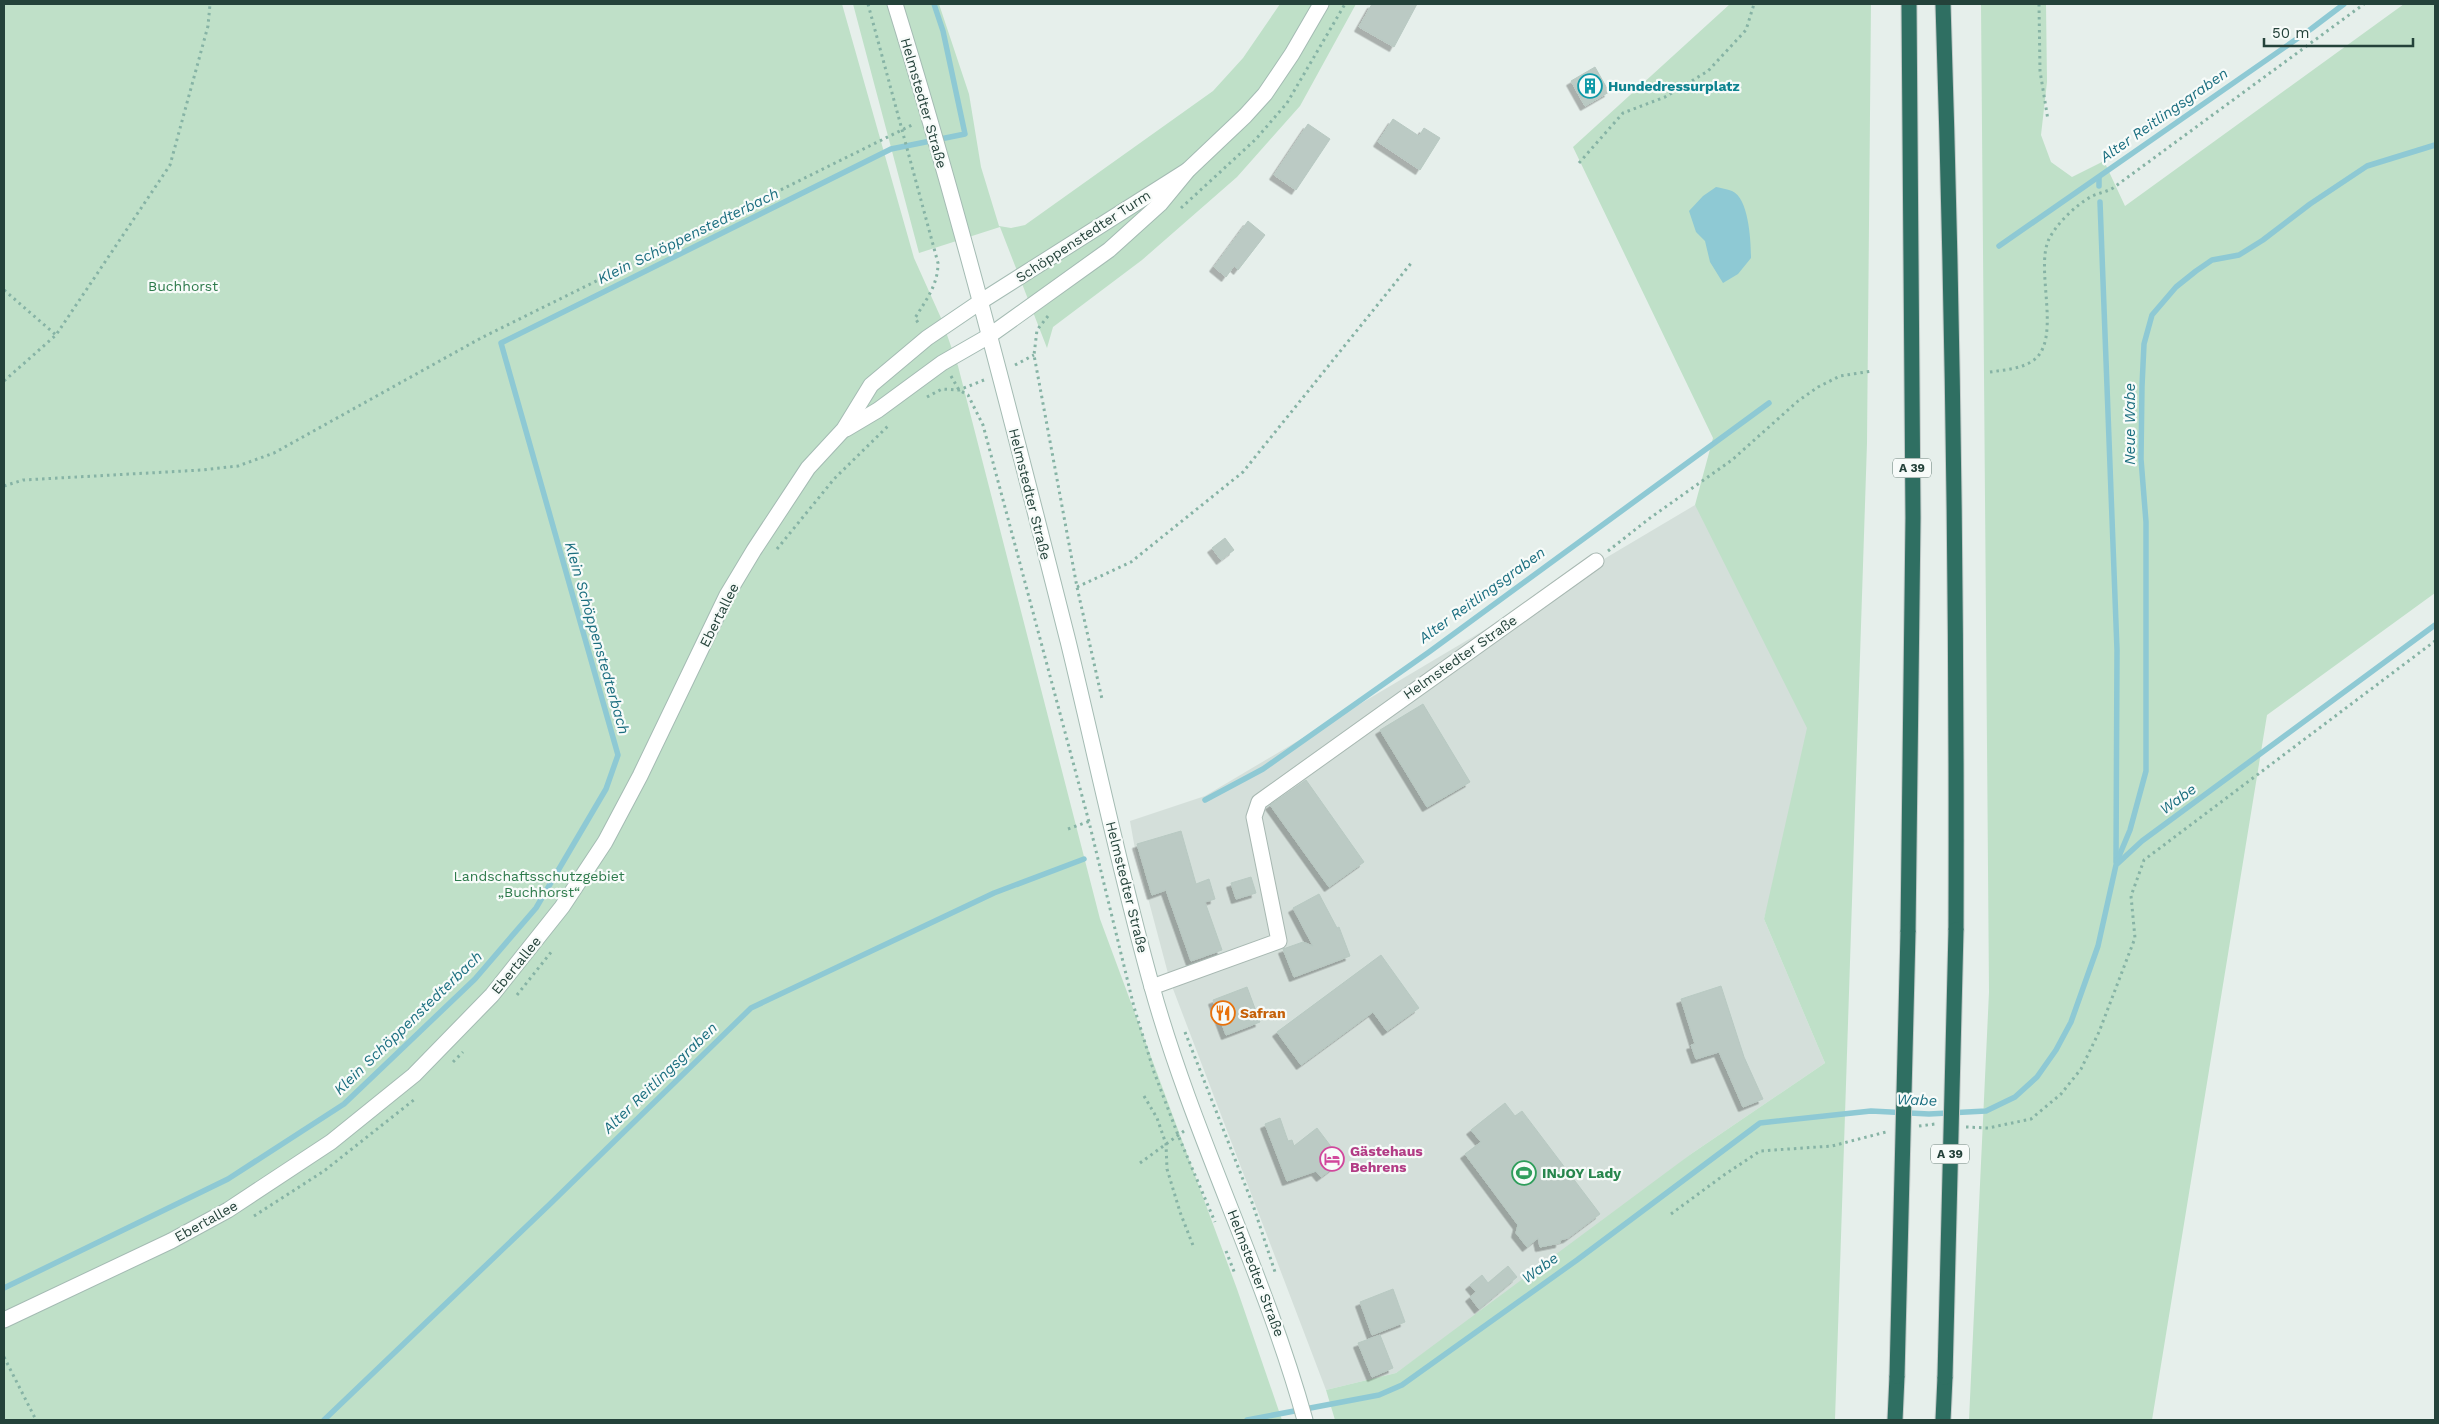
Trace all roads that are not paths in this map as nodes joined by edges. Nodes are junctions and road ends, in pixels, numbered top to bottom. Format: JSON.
{"nodes":[{"id":1,"x":895,"y":4,"type":"edge"},
{"id":2,"x":1321,"y":4,"type":"edge"},
{"id":3,"x":1909,"y":4,"type":"edge"},
{"id":4,"x":1944,"y":8,"type":"edge"},
{"id":5,"x":1188,"y":170,"type":"junction"},
{"id":6,"x":980,"y":302,"type":"junction"},
{"id":7,"x":989,"y":336,"type":"junction"},
{"id":8,"x":844,"y":429,"type":"junction"},
{"id":9,"x":1596,"y":560,"type":"road end"},
{"id":10,"x":1152,"y":987,"type":"junction"},
{"id":11,"x":4,"y":1320,"type":"edge"},
{"id":12,"x":1304,"y":1420,"type":"edge"},
{"id":13,"x":1895,"y":1420,"type":"edge"},
{"id":14,"x":1943,"y":1420,"type":"edge"}],
"edges":[{"from":1,"to":6,"type":"main road","name":"Helmstedter Straße"},
{"from":2,"to":5,"type":"main road","name":"Schöppenstedter Turm"},
{"from":3,"to":13,"type":"highway","number":"A 39","bridge":true},
{"from":4,"to":14,"type":"highway","number":"A 39","bridge":true},
{"from":5,"to":6,"type":"main road","name":"Schöppenstedter Turm"},
{"from":5,"to":7,"type":"main road","name":"Schöppenstedter Turm"},
{"from":6,"to":7,"type":"main road","name":"Helmstedter Straße"},
{"from":6,"to":8,"type":"main road","name":"Ebertallee"},
{"from":7,"to":8,"type":"main road","name":"Ebertallee"},
{"from":7,"to":10,"type":"main road","name":"Helmstedter Straße"},
{"from":8,"to":11,"type":"main road","name":"Ebertallee"},
{"from":9,"to":10,"type":"main road","name":"Helmstedter Straße"},
{"from":10,"to":12,"type":"main road","name":"Helmstedter Straße"}]}
